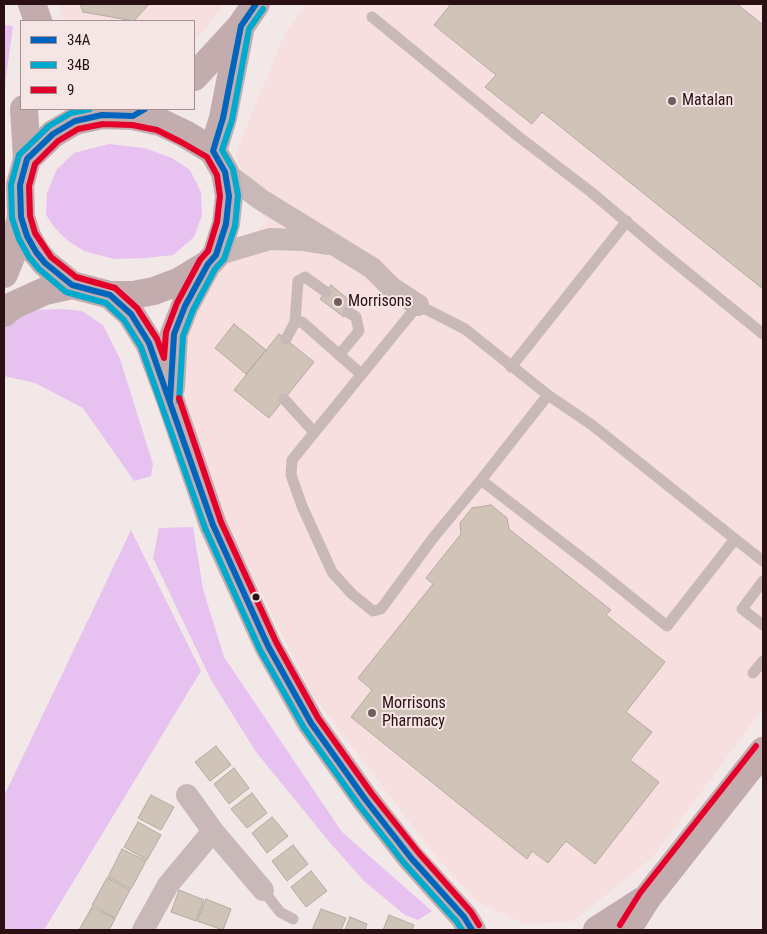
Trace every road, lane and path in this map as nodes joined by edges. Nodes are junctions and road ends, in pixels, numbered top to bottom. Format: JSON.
{"nodes":[{"id":1,"x":256,"y":4,"type":"edge"},
{"id":2,"x":372,"y":17,"type":"dead end"},
{"id":3,"x":241,"y":26,"type":"junction"},
{"id":4,"x":195,"y":76,"type":"edge"},
{"id":5,"x":24,"y":110,"type":"edge"},
{"id":6,"x":99,"y":112,"type":"edge"},
{"id":7,"x":139,"y":112,"type":"edge"},
{"id":8,"x":27,"y":159,"type":"junction"},
{"id":9,"x":219,"y":161,"type":"junction"},
{"id":10,"x":21,"y":217,"type":"junction"},
{"id":11,"x":627,"y":221,"type":"junction"},
{"id":12,"x":338,"y":247,"type":"junction"},
{"id":13,"x":212,"y":259,"type":"junction"},
{"id":14,"x":4,"y":274,"type":"edge"},
{"id":15,"x":72,"y":285,"type":"junction"},
{"id":16,"x":326,"y":292,"type":"dead end"},
{"id":17,"x":110,"y":295,"type":"junction"},
{"id":18,"x":418,"y":305,"type":"junction"},
{"id":19,"x":348,"y":312,"type":"dead end"},
{"id":20,"x":4,"y":313,"type":"edge"},
{"id":21,"x":295,"y":322,"type":"junction"},
{"id":22,"x":763,"y":334,"type":"edge"},
{"id":23,"x":286,"y":339,"type":"dead end"},
{"id":24,"x":339,"y":355,"type":"junction"},
{"id":25,"x":511,"y":367,"type":"junction"},
{"id":26,"x":361,"y":374,"type":"junction"},
{"id":27,"x":548,"y":396,"type":"junction"},
{"id":28,"x":170,"y":399,"type":"junction"},
{"id":29,"x":284,"y":399,"type":"dead end"},
{"id":30,"x":314,"y":432,"type":"junction"},
{"id":31,"x":480,"y":480,"type":"junction"},
{"id":32,"x":735,"y":539,"type":"junction"},
{"id":33,"x":763,"y":562,"type":"edge"},
{"id":34,"x":763,"y":581,"type":"edge"},
{"id":35,"x":763,"y":625,"type":"edge"},
{"id":36,"x":763,"y":661,"type":"edge"},
{"id":37,"x":753,"y":673,"type":"dead end"},
{"id":38,"x":763,"y":751,"type":"edge"},
{"id":39,"x":187,"y":795,"type":"dead end"},
{"id":40,"x":213,"y":831,"type":"junction"},
{"id":41,"x":263,"y":890,"type":"joint"},
{"id":42,"x":647,"y":898,"type":"junction"},
{"id":43,"x":293,"y":919,"type":"dead end"},
{"id":44,"x":468,"y":924,"type":"edge"},
{"id":45,"x":143,"y":930,"type":"edge"},
{"id":46,"x":493,"y":930,"type":"edge"},
{"id":47,"x":597,"y":930,"type":"edge"},
{"id":48,"x":627,"y":930,"type":"edge"}],
"edges":[{"from":1,"to":3,"type":"street"},
{"from":2,"to":11,"type":"lane"},
{"from":3,"to":4,"type":"street"},
{"from":3,"to":9,"type":"street"},
{"from":5,"to":8,"type":"street"},
{"from":6,"to":7,"type":"street"},
{"from":6,"to":8,"type":"street"},
{"from":7,"to":9,"type":"street"},
{"from":8,"to":10,"type":"street"},
{"from":9,"to":12,"type":"street"},
{"from":9,"to":13,"type":"street"},
{"from":10,"to":14,"type":"street"},
{"from":10,"to":15,"type":"street"},
{"from":11,"to":22,"type":"lane"},
{"from":11,"to":25,"type":"lane"},
{"from":12,"to":13,"type":"street"},
{"from":12,"to":18,"type":"street"},
{"from":13,"to":17,"type":"street"},
{"from":13,"to":28,"type":"street"},
{"from":15,"to":17,"type":"street"},
{"from":15,"to":20,"type":"street"},
{"from":16,"to":21,"type":"lane"},
{"from":17,"to":28,"type":"street"},
{"from":18,"to":25,"type":"lane"},
{"from":18,"to":26,"type":"lane"},
{"from":19,"to":24,"type":"lane"},
{"from":21,"to":23,"type":"lane"},
{"from":21,"to":24,"type":"lane"},
{"from":24,"to":26,"type":"lane"},
{"from":25,"to":27,"type":"lane"},
{"from":26,"to":30,"type":"lane"},
{"from":27,"to":31,"type":"lane"},
{"from":27,"to":32,"type":"lane"},
{"from":28,"to":44,"type":"street"},
{"from":29,"to":30,"type":"lane"},
{"from":30,"to":31,"type":"lane"},
{"from":31,"to":32,"type":"lane"},
{"from":32,"to":33,"type":"lane"},
{"from":34,"to":35,"type":"lane"},
{"from":36,"to":37,"type":"lane"},
{"from":38,"to":42,"type":"street"},
{"from":39,"to":40,"type":"street"},
{"from":40,"to":41,"type":"street"},
{"from":40,"to":45,"type":"street"},
{"from":41,"to":43,"type":"lane"},
{"from":42,"to":47,"type":"street"},
{"from":42,"to":48,"type":"street"},
{"from":44,"to":46,"type":"street"}]}
